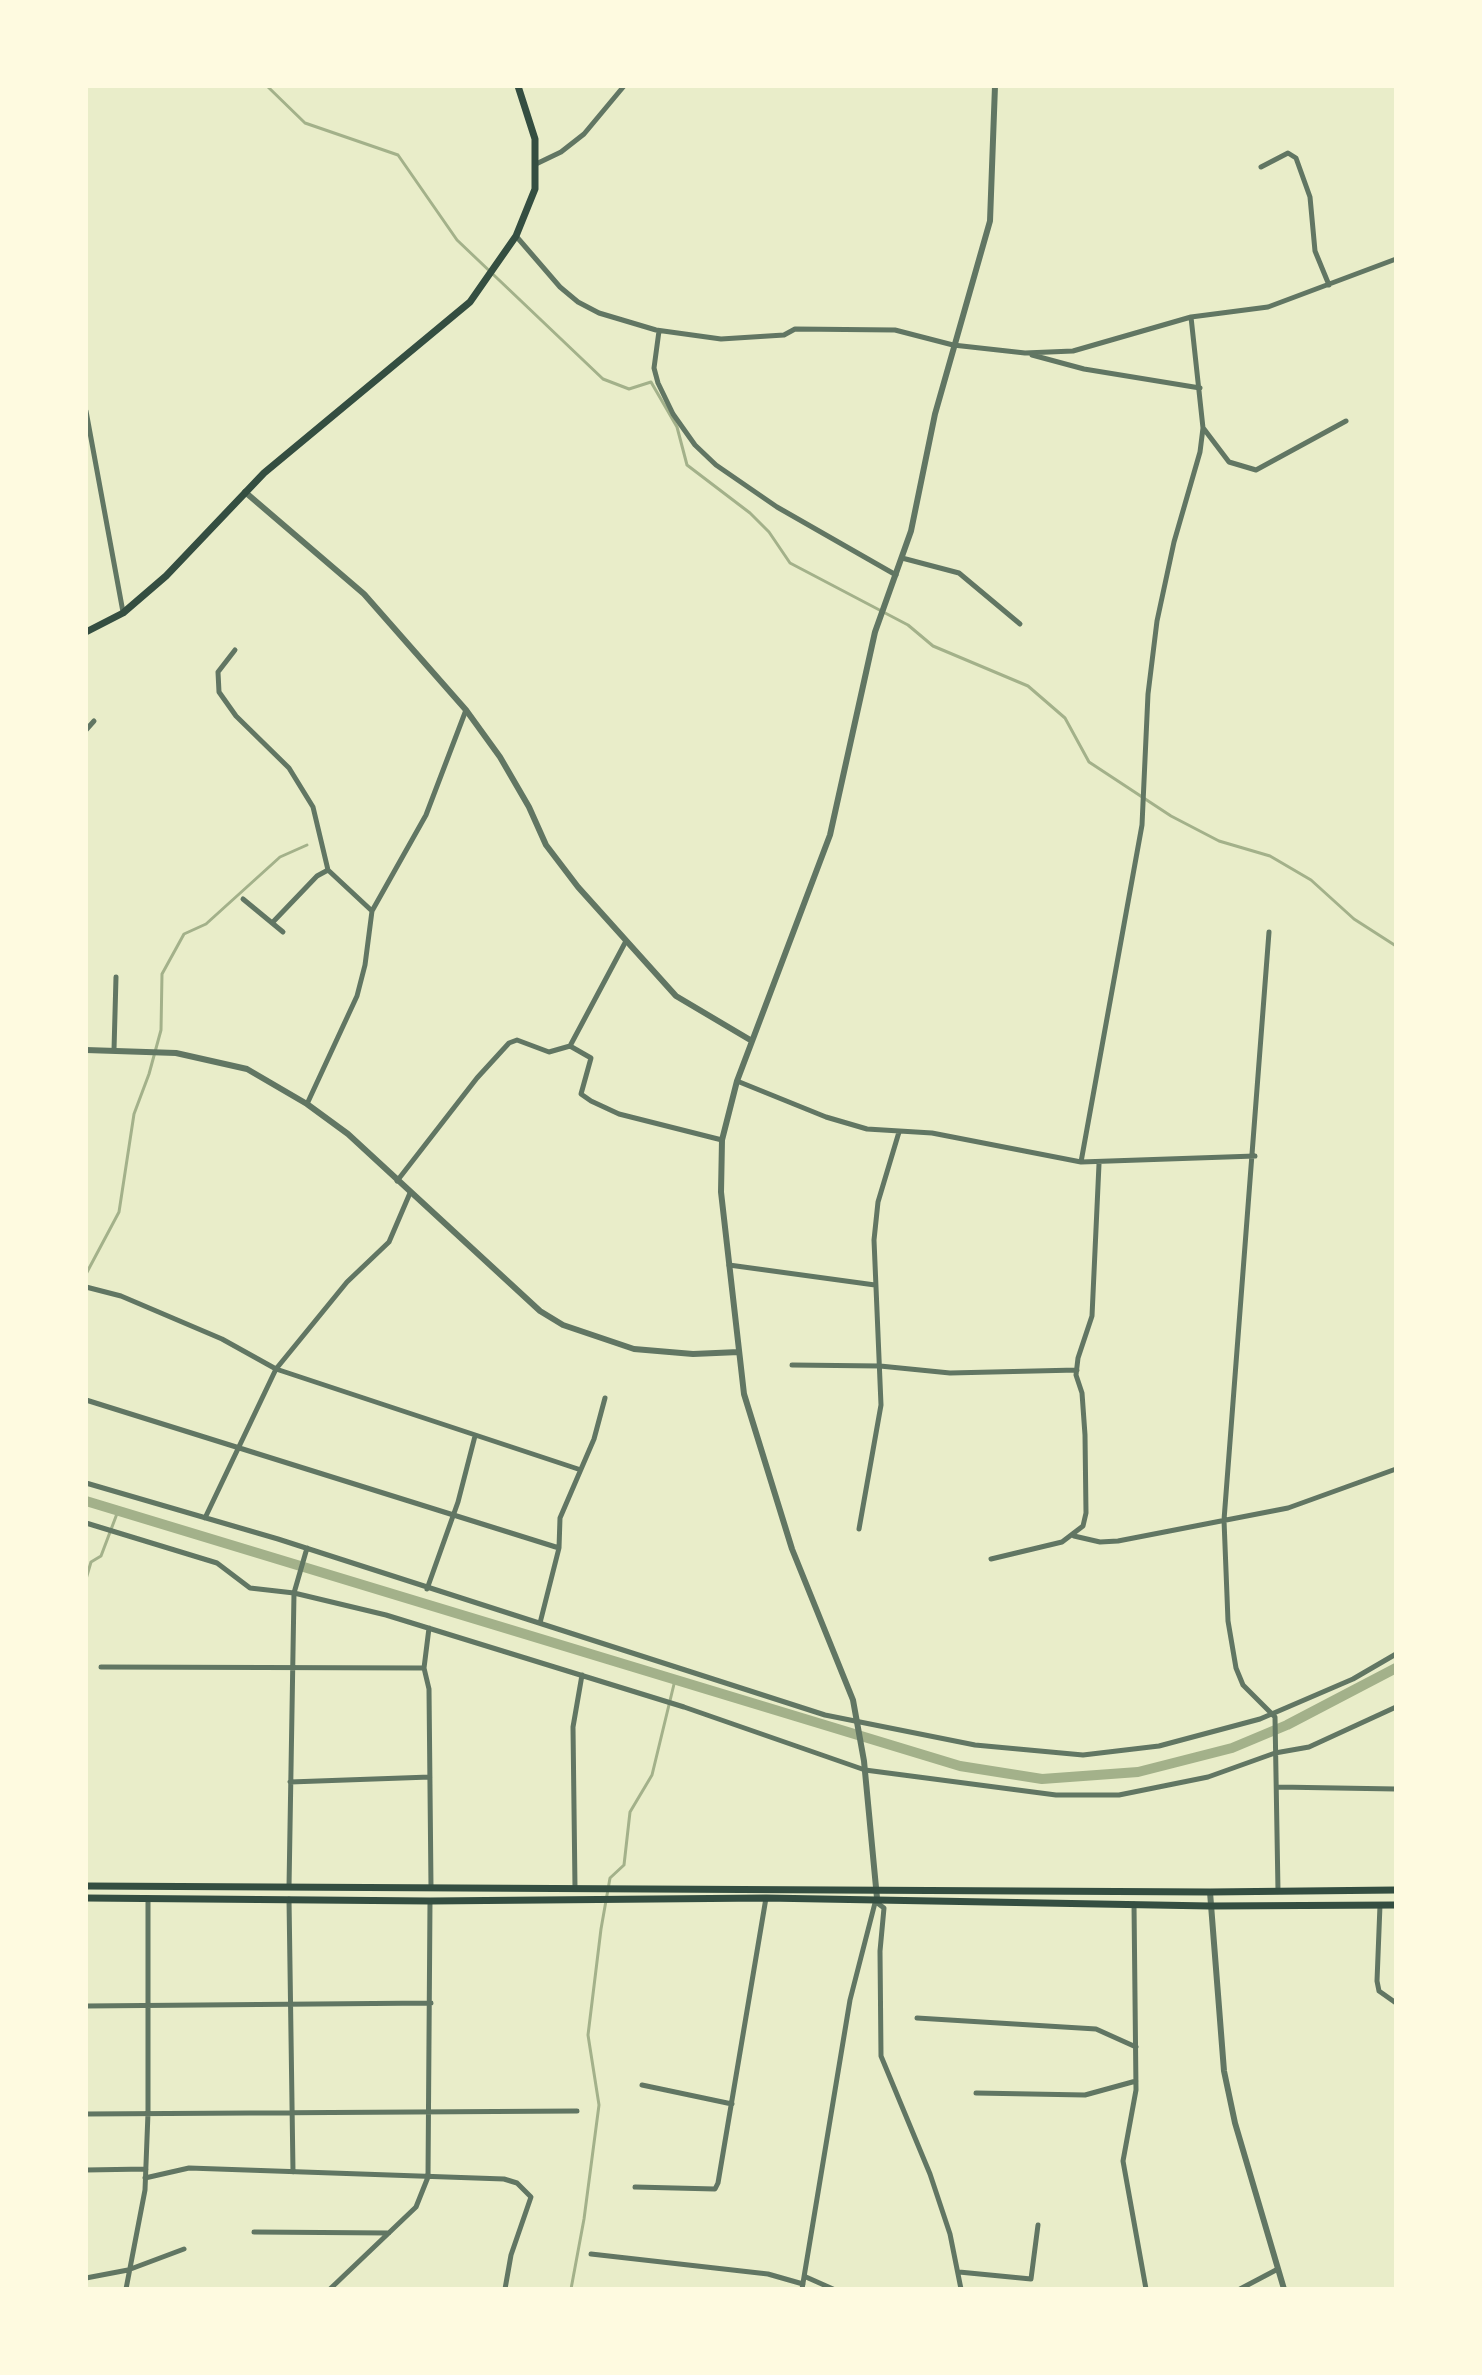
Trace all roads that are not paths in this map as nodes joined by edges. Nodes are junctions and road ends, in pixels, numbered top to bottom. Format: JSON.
{"nodes":[{"id":1,"x":518,"y":86,"type":"edge"},
{"id":2,"x":624,"y":86,"type":"edge"},
{"id":3,"x":995,"y":86,"type":"edge"},
{"id":4,"x":536,"y":164,"type":"junction"},
{"id":5,"x":1261,"y":167,"type":"dead end"},
{"id":6,"x":516,"y":236,"type":"junction"},
{"id":7,"x":1396,"y":259,"type":"edge"},
{"id":8,"x":1329,"y":285,"type":"junction"},
{"id":9,"x":1191,"y":317,"type":"junction"},
{"id":10,"x":659,"y":331,"type":"junction"},
{"id":11,"x":953,"y":345,"type":"junction"},
{"id":12,"x":1025,"y":353,"type":"junction"},
{"id":13,"x":1200,"y":388,"type":"junction"},
{"id":14,"x":86,"y":411,"type":"edge"},
{"id":15,"x":1346,"y":421,"type":"dead end"},
{"id":16,"x":1203,"y":428,"type":"junction"},
{"id":17,"x":245,"y":492,"type":"junction"},
{"id":18,"x":902,"y":558,"type":"junction"},
{"id":19,"x":896,"y":575,"type":"junction"},
{"id":20,"x":123,"y":613,"type":"junction"},
{"id":21,"x":1020,"y":624,"type":"dead end"},
{"id":22,"x":86,"y":632,"type":"edge"},
{"id":23,"x":235,"y":650,"type":"dead end"},
{"id":24,"x":466,"y":710,"type":"junction"},
{"id":25,"x":94,"y":721,"type":"dead end"},
{"id":26,"x":86,"y":730,"type":"edge"},
{"id":27,"x":328,"y":870,"type":"junction"},
{"id":28,"x":243,"y":899,"type":"dead end"},
{"id":29,"x":372,"y":911,"type":"junction"},
{"id":30,"x":272,"y":923,"type":"junction"},
{"id":31,"x":283,"y":932,"type":"dead end"},
{"id":32,"x":1269,"y":932,"type":"dead end"},
{"id":33,"x":627,"y":940,"type":"junction"},
{"id":34,"x":116,"y":977,"type":"dead end"},
{"id":35,"x":752,"y":1041,"type":"junction"},
{"id":36,"x":570,"y":1046,"type":"junction"},
{"id":37,"x":86,"y":1050,"type":"edge"},
{"id":38,"x":114,"y":1050,"type":"junction"},
{"id":39,"x":737,"y":1081,"type":"junction"},
{"id":40,"x":307,"y":1104,"type":"junction"},
{"id":41,"x":899,"y":1132,"type":"junction"},
{"id":42,"x":722,"y":1140,"type":"junction"},
{"id":43,"x":1255,"y":1156,"type":"junction"},
{"id":44,"x":1081,"y":1162,"type":"junction"},
{"id":45,"x":1099,"y":1164,"type":"junction"},
{"id":46,"x":397,"y":1181,"type":"junction"},
{"id":47,"x":410,"y":1193,"type":"junction"},
{"id":48,"x":729,"y":1265,"type":"junction"},
{"id":49,"x":875,"y":1285,"type":"junction"},
{"id":50,"x":86,"y":1287,"type":"edge"},
{"id":51,"x":739,"y":1352,"type":"junction"},
{"id":52,"x":792,"y":1365,"type":"dead end"},
{"id":53,"x":880,"y":1366,"type":"junction"},
{"id":54,"x":276,"y":1369,"type":"junction"},
{"id":55,"x":1077,"y":1370,"type":"junction"},
{"id":56,"x":605,"y":1398,"type":"dead end"},
{"id":57,"x":86,"y":1400,"type":"edge"},
{"id":58,"x":475,"y":1436,"type":"junction"},
{"id":59,"x":236,"y":1450,"type":"junction"},
{"id":60,"x":578,"y":1469,"type":"junction"},
{"id":61,"x":1396,"y":1469,"type":"edge"},
{"id":62,"x":86,"y":1483,"type":"edge"},
{"id":63,"x":452,"y":1514,"type":"junction"},
{"id":64,"x":205,"y":1518,"type":"junction"},
{"id":65,"x":1224,"y":1520,"type":"junction"},
{"id":66,"x":86,"y":1523,"type":"edge"},
{"id":67,"x":859,"y":1529,"type":"dead end"},
{"id":68,"x":1074,"y":1536,"type":"junction"},
{"id":69,"x":559,"y":1548,"type":"junction"},
{"id":70,"x":306,"y":1551,"type":"junction"},
{"id":71,"x":991,"y":1559,"type":"dead end"},
{"id":72,"x":427,"y":1589,"type":"junction"},
{"id":73,"x":294,"y":1590,"type":"junction"},
{"id":74,"x":540,"y":1623,"type":"junction"},
{"id":75,"x":429,"y":1628,"type":"junction"},
{"id":76,"x":1396,"y":1654,"type":"edge"},
{"id":77,"x":101,"y":1667,"type":"dead end"},
{"id":78,"x":424,"y":1668,"type":"junction"},
{"id":79,"x":291,"y":1669,"type":"junction"},
{"id":80,"x":582,"y":1675,"type":"junction"},
{"id":81,"x":1396,"y":1707,"type":"edge"},
{"id":82,"x":1274,"y":1715,"type":"junction"},
{"id":83,"x":859,"y":1726,"type":"junction"},
{"id":84,"x":1276,"y":1752,"type":"junction"},
{"id":85,"x":865,"y":1770,"type":"junction"},
{"id":86,"x":430,"y":1777,"type":"junction"},
{"id":87,"x":290,"y":1782,"type":"junction"},
{"id":88,"x":1278,"y":1787,"type":"junction"},
{"id":89,"x":1396,"y":1789,"type":"edge"},
{"id":90,"x":86,"y":1886,"type":"edge"},
{"id":91,"x":289,"y":1887,"type":"junction"},
{"id":92,"x":431,"y":1887,"type":"junction"},
{"id":93,"x":575,"y":1888,"type":"junction"},
{"id":94,"x":1396,"y":1890,"type":"edge"},
{"id":95,"x":1278,"y":1891,"type":"junction"},
{"id":96,"x":1210,"y":1892,"type":"junction"},
{"id":97,"x":877,"y":1896,"type":"junction"},
{"id":98,"x":86,"y":1898,"type":"edge"},
{"id":99,"x":148,"y":1898,"type":"junction"},
{"id":100,"x":766,"y":1898,"type":"junction"},
{"id":101,"x":289,"y":1899,"type":"junction"},
{"id":102,"x":430,"y":1901,"type":"junction"},
{"id":103,"x":1134,"y":1904,"type":"junction"},
{"id":104,"x":1380,"y":1905,"type":"junction"},
{"id":105,"x":1396,"y":1905,"type":"edge"},
{"id":106,"x":1210,"y":1906,"type":"junction"},
{"id":107,"x":289,"y":2002,"type":"junction"},
{"id":108,"x":431,"y":2003,"type":"junction"},
{"id":109,"x":1396,"y":2003,"type":"edge"},
{"id":110,"x":148,"y":2004,"type":"junction"},
{"id":111,"x":86,"y":2006,"type":"edge"},
{"id":112,"x":917,"y":2018,"type":"dead end"},
{"id":113,"x":1136,"y":2047,"type":"junction"},
{"id":114,"x":1136,"y":2081,"type":"junction"},
{"id":115,"x":642,"y":2085,"type":"dead end"},
{"id":116,"x":976,"y":2093,"type":"dead end"},
{"id":117,"x":732,"y":2104,"type":"junction"},
{"id":118,"x":430,"y":2111,"type":"junction"},
{"id":119,"x":577,"y":2111,"type":"dead end"},
{"id":120,"x":292,"y":2112,"type":"junction"},
{"id":121,"x":148,"y":2113,"type":"junction"},
{"id":122,"x":86,"y":2114,"type":"edge"},
{"id":123,"x":146,"y":2169,"type":"junction"},
{"id":124,"x":86,"y":2170,"type":"edge"},
{"id":125,"x":293,"y":2172,"type":"junction"},
{"id":126,"x":428,"y":2177,"type":"junction"},
{"id":127,"x":145,"y":2178,"type":"junction"},
{"id":128,"x":635,"y":2187,"type":"dead end"},
{"id":129,"x":1038,"y":2225,"type":"dead end"},
{"id":130,"x":254,"y":2232,"type":"dead end"},
{"id":131,"x":390,"y":2234,"type":"junction"},
{"id":132,"x":184,"y":2249,"type":"dead end"},
{"id":133,"x":591,"y":2254,"type":"dead end"},
{"id":134,"x":128,"y":2270,"type":"junction"},
{"id":135,"x":1276,"y":2270,"type":"junction"},
{"id":136,"x":959,"y":2272,"type":"junction"},
{"id":137,"x":806,"y":2277,"type":"junction"},
{"id":138,"x":86,"y":2278,"type":"edge"},
{"id":139,"x":803,"y":2287,"type":"edge"},
{"id":140,"x":126,"y":2289,"type":"edge"},
{"id":141,"x":330,"y":2289,"type":"edge"},
{"id":142,"x":505,"y":2289,"type":"edge"},
{"id":143,"x":833,"y":2289,"type":"edge"},
{"id":144,"x":961,"y":2289,"type":"edge"},
{"id":145,"x":1146,"y":2289,"type":"edge"},
{"id":146,"x":1240,"y":2289,"type":"edge"},
{"id":147,"x":1284,"y":2289,"type":"edge"}],
"edges":[{"from":1,"to":4,"type":"main road"},
{"from":2,"to":4,"type":"street"},
{"from":3,"to":11,"type":"street"},
{"from":4,"to":6,"type":"main road"},
{"from":5,"to":8,"type":"street"},
{"from":6,"to":10,"type":"street"},
{"from":6,"to":17,"type":"main road"},
{"from":7,"to":8,"type":"street"},
{"from":8,"to":9,"type":"street"},
{"from":9,"to":12,"type":"street"},
{"from":9,"to":13,"type":"street"},
{"from":10,"to":11,"type":"street"},
{"from":10,"to":19,"type":"street"},
{"from":11,"to":12,"type":"street"},
{"from":11,"to":18,"type":"street"},
{"from":12,"to":13,"type":"street"},
{"from":13,"to":16,"type":"street"},
{"from":14,"to":20,"type":"street"},
{"from":15,"to":16,"type":"street"},
{"from":16,"to":44,"type":"street"},
{"from":17,"to":20,"type":"main road"},
{"from":17,"to":24,"type":"street"},
{"from":18,"to":19,"type":"street"},
{"from":18,"to":21,"type":"street"},
{"from":19,"to":35,"type":"street"},
{"from":20,"to":22,"type":"main road"},
{"from":23,"to":27,"type":"street"},
{"from":24,"to":29,"type":"street"},
{"from":24,"to":33,"type":"street"},
{"from":25,"to":26,"type":"street"},
{"from":27,"to":29,"type":"street"},
{"from":27,"to":30,"type":"street"},
{"from":28,"to":30,"type":"street"},
{"from":29,"to":40,"type":"street"},
{"from":30,"to":31,"type":"street"},
{"from":32,"to":43,"type":"street"},
{"from":33,"to":35,"type":"street"},
{"from":33,"to":36,"type":"street"},
{"from":34,"to":38,"type":"street"},
{"from":35,"to":39,"type":"street"},
{"from":36,"to":42,"type":"street"},
{"from":36,"to":46,"type":"street"},
{"from":37,"to":38,"type":"street"},
{"from":38,"to":40,"type":"street"},
{"from":39,"to":41,"type":"street"},
{"from":39,"to":42,"type":"street"},
{"from":40,"to":46,"type":"street"},
{"from":41,"to":44,"type":"street"},
{"from":41,"to":49,"type":"street"},
{"from":42,"to":48,"type":"street"},
{"from":43,"to":45,"type":"street"},
{"from":43,"to":65,"type":"street"},
{"from":44,"to":45,"type":"street"},
{"from":45,"to":55,"type":"street"},
{"from":46,"to":47,"type":"street"},
{"from":47,"to":51,"type":"street"},
{"from":47,"to":54,"type":"street"},
{"from":48,"to":49,"type":"street"},
{"from":48,"to":51,"type":"street"},
{"from":49,"to":53,"type":"street"},
{"from":50,"to":54,"type":"street"},
{"from":51,"to":83,"type":"street"},
{"from":52,"to":53,"type":"street"},
{"from":53,"to":55,"type":"street"},
{"from":53,"to":67,"type":"street"},
{"from":54,"to":58,"type":"street"},
{"from":54,"to":59,"type":"street"},
{"from":55,"to":68,"type":"street"},
{"from":56,"to":60,"type":"street"},
{"from":57,"to":59,"type":"street"},
{"from":58,"to":60,"type":"street"},
{"from":58,"to":63,"type":"street"},
{"from":59,"to":63,"type":"street"},
{"from":59,"to":64,"type":"street"},
{"from":60,"to":69,"type":"street"},
{"from":61,"to":65,"type":"street"},
{"from":62,"to":64,"type":"street"},
{"from":63,"to":69,"type":"street"},
{"from":63,"to":72,"type":"street"},
{"from":64,"to":70,"type":"street"},
{"from":65,"to":68,"type":"street"},
{"from":65,"to":82,"type":"street"},
{"from":66,"to":73,"type":"street"},
{"from":68,"to":71,"type":"street"},
{"from":69,"to":74,"type":"street"},
{"from":70,"to":72,"type":"street"},
{"from":70,"to":73,"type":"street"},
{"from":72,"to":74,"type":"street"},
{"from":73,"to":75,"type":"street"},
{"from":73,"to":79,"type":"street"},
{"from":74,"to":83,"type":"street"},
{"from":75,"to":78,"type":"street"},
{"from":75,"to":80,"type":"street"},
{"from":76,"to":82,"type":"street"},
{"from":77,"to":79,"type":"street"},
{"from":78,"to":79,"type":"street"},
{"from":78,"to":86,"type":"street"},
{"from":79,"to":87,"type":"street"},
{"from":80,"to":85,"type":"street"},
{"from":80,"to":93,"type":"street"},
{"from":81,"to":84,"type":"street"},
{"from":82,"to":83,"type":"street"},
{"from":82,"to":84,"type":"street"},
{"from":83,"to":85,"type":"street"},
{"from":84,"to":85,"type":"street"},
{"from":84,"to":88,"type":"street"},
{"from":85,"to":97,"type":"street"},
{"from":86,"to":87,"type":"street"},
{"from":86,"to":92,"type":"street"},
{"from":87,"to":91,"type":"street"},
{"from":88,"to":89,"type":"street"},
{"from":88,"to":95,"type":"street"},
{"from":90,"to":91,"type":"main road"},
{"from":91,"to":92,"type":"main road"},
{"from":92,"to":93,"type":"main road"},
{"from":93,"to":97,"type":"main road"},
{"from":94,"to":95,"type":"main road"},
{"from":95,"to":96,"type":"main road"},
{"from":96,"to":97,"type":"main road"},
{"from":96,"to":106,"type":"street"},
{"from":97,"to":100,"type":"main road"},
{"from":97,"to":103,"type":"main road"},
{"from":97,"to":136,"type":"street"},
{"from":97,"to":137,"type":"street"},
{"from":98,"to":99,"type":"main road"},
{"from":99,"to":101,"type":"main road"},
{"from":99,"to":110,"type":"street"},
{"from":100,"to":102,"type":"main road"},
{"from":100,"to":117,"type":"street"},
{"from":101,"to":102,"type":"main road"},
{"from":101,"to":107,"type":"street"},
{"from":102,"to":108,"type":"street"},
{"from":103,"to":106,"type":"main road"},
{"from":103,"to":113,"type":"street"},
{"from":104,"to":105,"type":"main road"},
{"from":104,"to":106,"type":"main road"},
{"from":104,"to":109,"type":"street"},
{"from":106,"to":135,"type":"street"},
{"from":107,"to":108,"type":"street"},
{"from":107,"to":110,"type":"street"},
{"from":107,"to":120,"type":"street"},
{"from":108,"to":118,"type":"street"},
{"from":110,"to":111,"type":"street"},
{"from":110,"to":121,"type":"street"},
{"from":112,"to":113,"type":"street"},
{"from":113,"to":114,"type":"street"},
{"from":114,"to":116,"type":"street"},
{"from":114,"to":145,"type":"street"},
{"from":115,"to":117,"type":"street"},
{"from":117,"to":128,"type":"street"},
{"from":118,"to":119,"type":"street"},
{"from":118,"to":120,"type":"street"},
{"from":118,"to":126,"type":"street"},
{"from":120,"to":121,"type":"street"},
{"from":120,"to":125,"type":"street"},
{"from":121,"to":122,"type":"street"},
{"from":121,"to":123,"type":"street"},
{"from":123,"to":124,"type":"street"},
{"from":123,"to":127,"type":"street"},
{"from":125,"to":126,"type":"street"},
{"from":125,"to":127,"type":"street"},
{"from":126,"to":131,"type":"street"},
{"from":126,"to":142,"type":"street"},
{"from":127,"to":134,"type":"street"},
{"from":129,"to":136,"type":"street"},
{"from":130,"to":131,"type":"street"},
{"from":131,"to":141,"type":"street"},
{"from":132,"to":134,"type":"street"},
{"from":133,"to":139,"type":"street"},
{"from":134,"to":138,"type":"street"},
{"from":134,"to":140,"type":"street"},
{"from":135,"to":146,"type":"street"},
{"from":135,"to":147,"type":"street"},
{"from":136,"to":144,"type":"street"},
{"from":137,"to":139,"type":"street"},
{"from":137,"to":143,"type":"street"}]}
